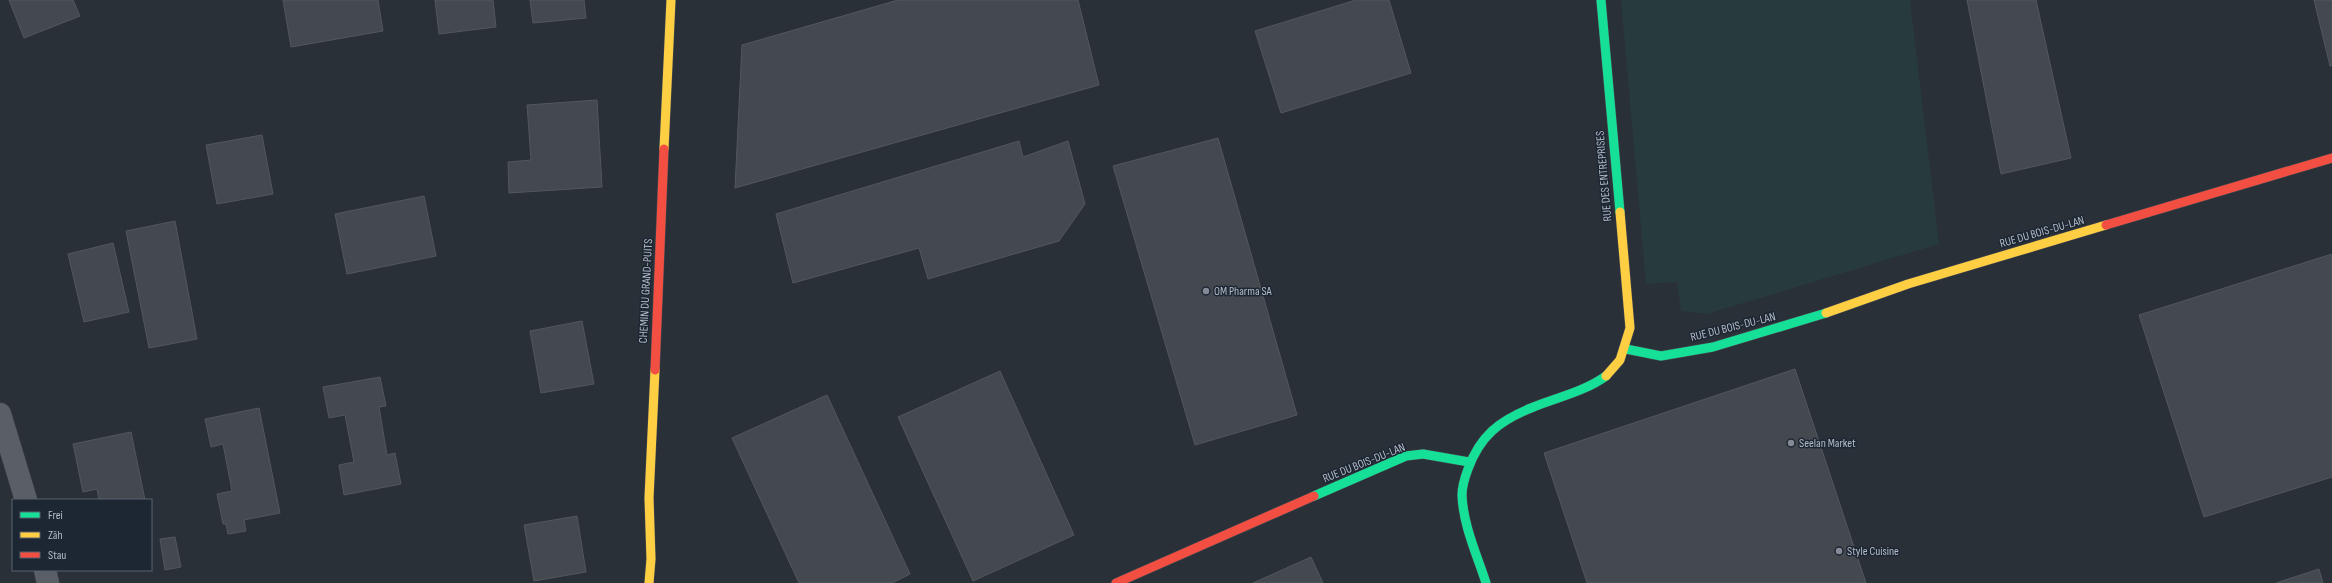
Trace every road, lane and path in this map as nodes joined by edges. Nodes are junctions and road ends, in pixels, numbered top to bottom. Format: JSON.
{"nodes":[{"id":1,"x":670,"y":0,"type":"edge"},
{"id":2,"x":1601,"y":0,"type":"edge"},
{"id":3,"x":2332,"y":158,"type":"edge"},
{"id":4,"x":1626,"y":349,"type":"junction"},
{"id":5,"x":0,"y":414,"type":"edge"},
{"id":6,"x":1469,"y":462,"type":"junction"},
{"id":7,"x":26,"y":499,"type":"edge"},
{"id":8,"x":45,"y":571,"type":"edge"},
{"id":9,"x":48,"y":583,"type":"edge"},
{"id":10,"x":649,"y":583,"type":"edge"},
{"id":11,"x":1116,"y":583,"type":"edge"},
{"id":12,"x":1486,"y":583,"type":"edge"}],
"edges":[{"from":1,"to":10,"type":"street","name":"CHEMIN DU GRAND-PUITS"},
{"from":2,"to":4,"type":"street","name":"RUE DES ENTREPRISES"},
{"from":3,"to":4,"type":"street","name":"RUE DU BOIS-DU-LAN"},
{"from":4,"to":6,"type":"street"},
{"from":5,"to":7,"type":"street"},
{"from":6,"to":11,"type":"street","name":"RUE DU BOIS-DU-LAN"},
{"from":6,"to":12,"type":"street"},
{"from":8,"to":9,"type":"street"}]}
